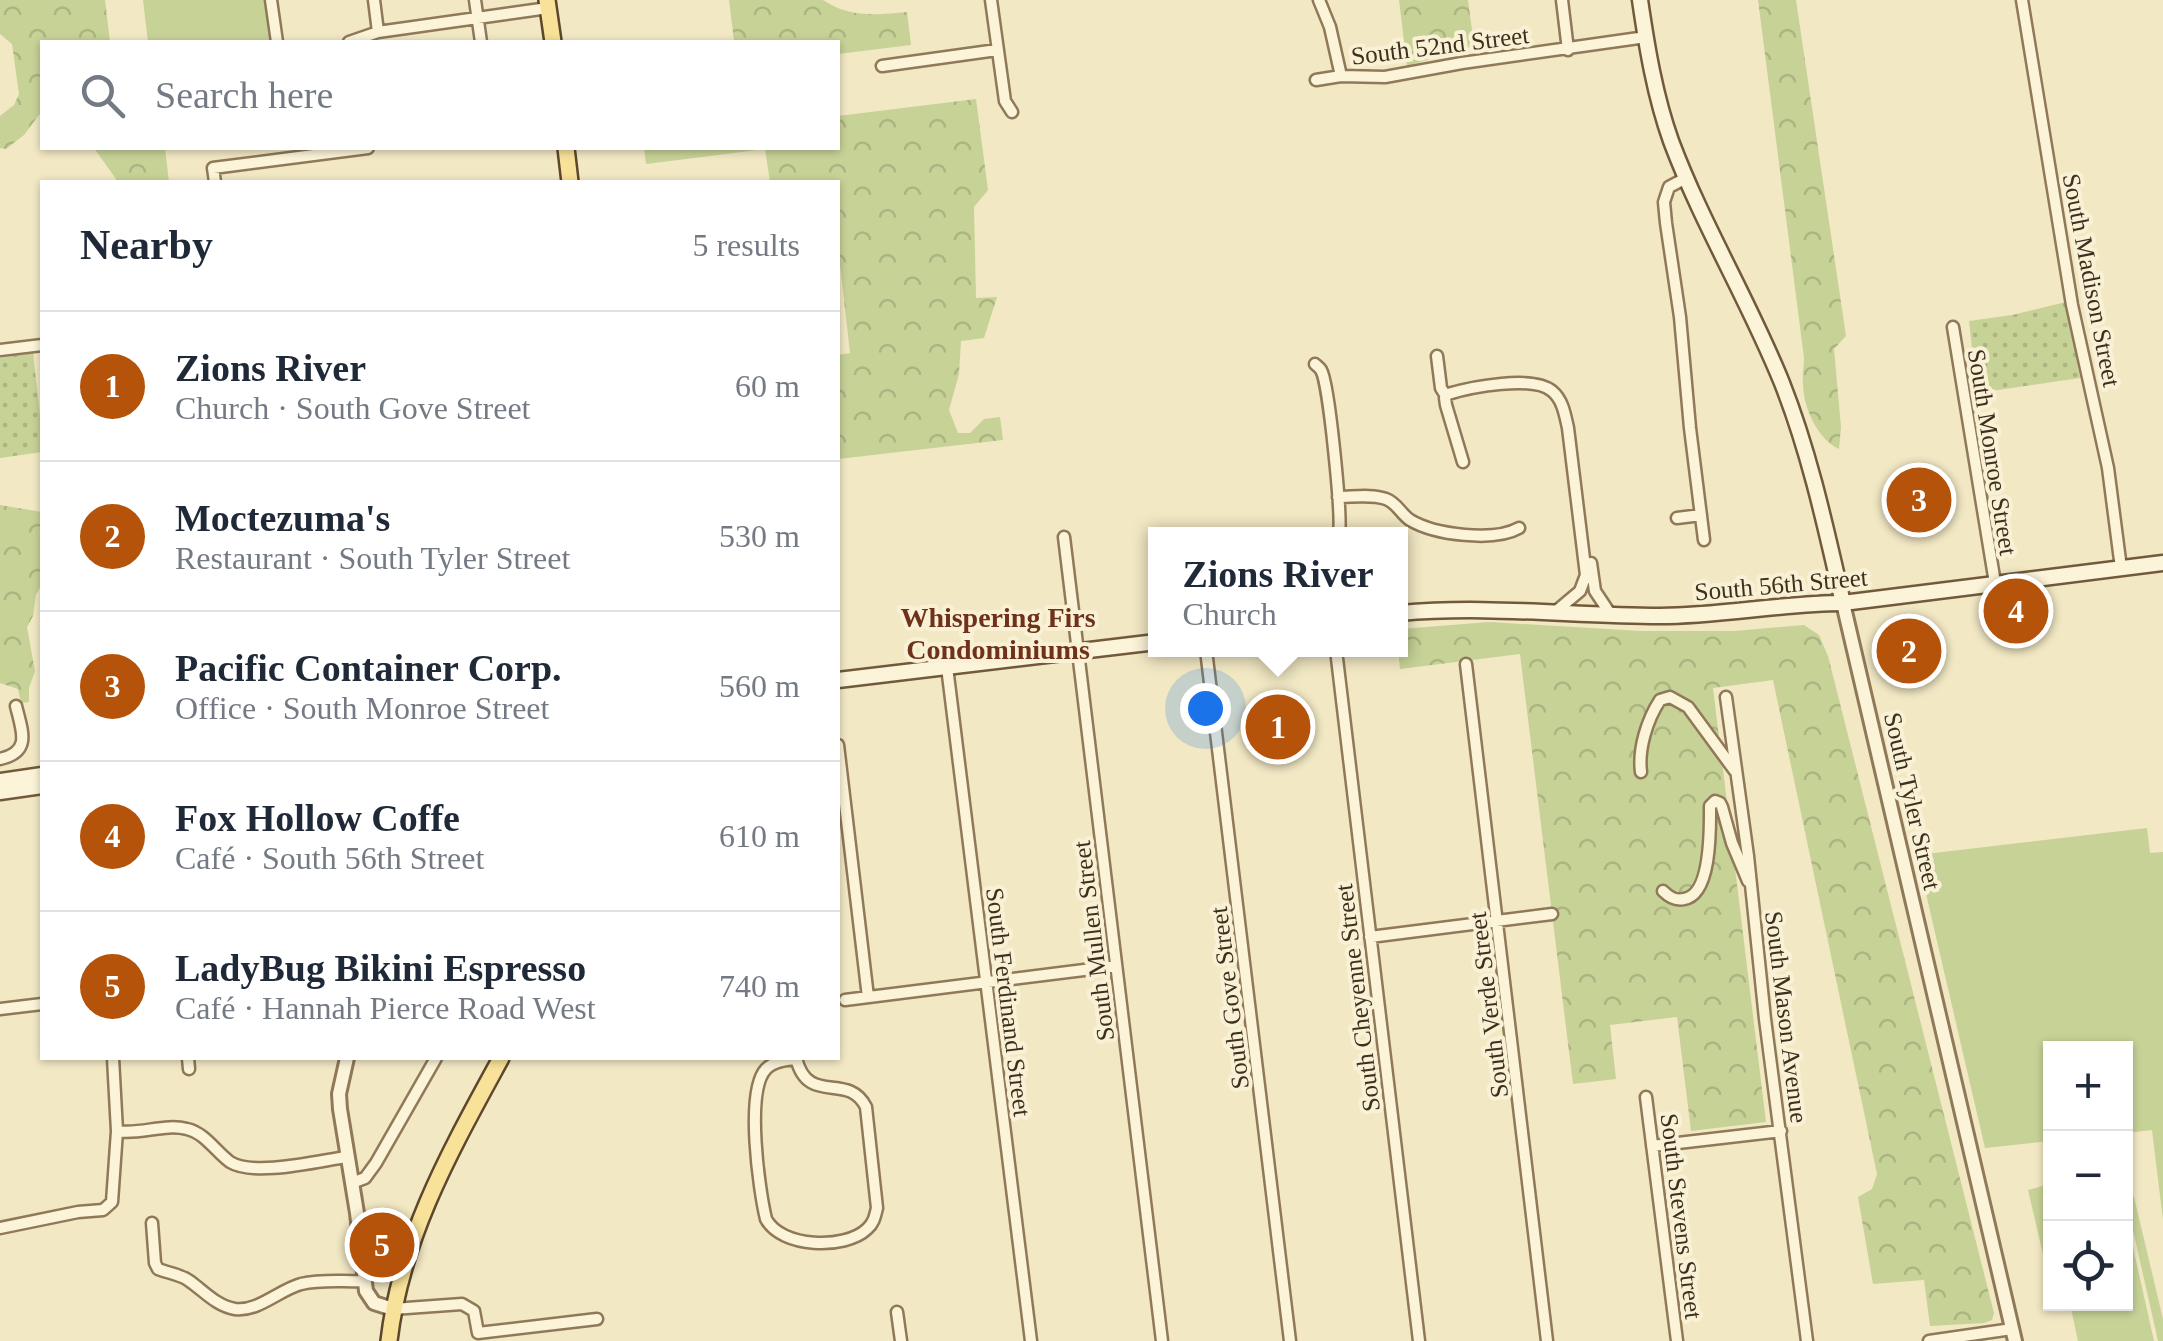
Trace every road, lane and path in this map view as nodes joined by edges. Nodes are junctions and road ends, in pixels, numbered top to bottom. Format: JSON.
{"nodes":[{"id":1,"x":272,"y":0,"type":"edge"},
{"id":2,"x":374,"y":0,"type":"edge"},
{"id":3,"x":475,"y":0,"type":"edge"},
{"id":4,"x":992,"y":0,"type":"edge"},
{"id":5,"x":1318,"y":0,"type":"edge"},
{"id":6,"x":1562,"y":0,"type":"edge"},
{"id":7,"x":1640,"y":0,"type":"edge"},
{"id":8,"x":2022,"y":0,"type":"edge"},
{"id":9,"x":548,"y":4,"type":"edge"},
{"id":10,"x":478,"y":18,"type":"junction"},
{"id":11,"x":378,"y":32,"type":"junction"},
{"id":12,"x":1646,"y":37,"type":"junction"},
{"id":13,"x":277,"y":40,"type":"edge"},
{"id":14,"x":356,"y":40,"type":"edge"},
{"id":15,"x":481,"y":40,"type":"edge"},
{"id":16,"x":553,"y":40,"type":"edge"},
{"id":17,"x":997,"y":50,"type":"junction"},
{"id":18,"x":1568,"y":50,"type":"junction"},
{"id":19,"x":882,"y":66,"type":"dead end"},
{"id":20,"x":1340,"y":76,"type":"junction"},
{"id":21,"x":1316,"y":80,"type":"dead end"},
{"id":22,"x":1012,"y":112,"type":"dead end"},
{"id":23,"x":330,"y":150,"type":"edge"},
{"id":24,"x":566,"y":150,"type":"edge"},
{"id":25,"x":292,"y":152,"type":"edge"},
{"id":26,"x":1686,"y":178,"type":"junction"},
{"id":27,"x":215,"y":180,"type":"edge"},
{"id":28,"x":570,"y":180,"type":"edge"},
{"id":29,"x":1952,"y":327,"type":"dead end"},
{"id":30,"x":40,"y":345,"type":"edge"},
{"id":31,"x":0,"y":350,"type":"edge"},
{"id":32,"x":1437,"y":356,"type":"dead end"},
{"id":33,"x":1315,"y":364,"type":"dead end"},
{"id":34,"x":1446,"y":396,"type":"junction"},
{"id":35,"x":1463,"y":462,"type":"dead end"},
{"id":36,"x":1338,"y":497,"type":"junction"},
{"id":37,"x":1580,"y":509,"type":"junction"},
{"id":38,"x":1702,"y":515,"type":"junction"},
{"id":39,"x":1676,"y":518,"type":"dead end"},
{"id":40,"x":1340,"y":527,"type":"edge"},
{"id":41,"x":1519,"y":528,"type":"dead end"},
{"id":42,"x":1064,"y":537,"type":"dead end"},
{"id":43,"x":1704,"y":540,"type":"dead end"},
{"id":44,"x":2163,"y":563,"type":"edge"},
{"id":45,"x":2121,"y":568,"type":"junction"},
{"id":46,"x":1995,"y":583,"type":"junction"},
{"id":47,"x":1843,"y":603,"type":"junction"},
{"id":48,"x":1555,"y":612,"type":"junction"},
{"id":49,"x":1408,"y":613,"type":"edge"},
{"id":50,"x":1611,"y":615,"type":"junction"},
{"id":51,"x":1148,"y":643,"type":"edge"},
{"id":52,"x":1078,"y":651,"type":"junction"},
{"id":53,"x":1207,"y":657,"type":"edge"},
{"id":54,"x":1337,"y":657,"type":"edge"},
{"id":55,"x":1466,"y":664,"type":"dead end"},
{"id":56,"x":948,"y":668,"type":"junction"},
{"id":57,"x":840,"y":680,"type":"edge"},
{"id":58,"x":1726,"y":698,"type":"dead end"},
{"id":59,"x":16,"y":706,"type":"dead end"},
{"id":60,"x":0,"y":759,"type":"edge"},
{"id":61,"x":840,"y":762,"type":"edge"},
{"id":62,"x":1641,"y":772,"type":"dead end"},
{"id":63,"x":1736,"y":772,"type":"junction"},
{"id":64,"x":40,"y":775,"type":"edge"},
{"id":65,"x":0,"y":781,"type":"edge"},
{"id":66,"x":40,"y":786,"type":"edge"},
{"id":67,"x":0,"y":792,"type":"edge"},
{"id":68,"x":1751,"y":886,"type":"junction"},
{"id":69,"x":1664,"y":891,"type":"dead end"},
{"id":70,"x":1552,"y":914,"type":"dead end"},
{"id":71,"x":1498,"y":920,"type":"junction"},
{"id":72,"x":1370,"y":936,"type":"junction"},
{"id":73,"x":1116,"y":966,"type":"junction"},
{"id":74,"x":986,"y":983,"type":"junction"},
{"id":75,"x":868,"y":997,"type":"junction"},
{"id":76,"x":845,"y":1000,"type":"dead end"},
{"id":77,"x":40,"y":1004,"type":"edge"},
{"id":78,"x":0,"y":1009,"type":"edge"},
{"id":79,"x":113,"y":1060,"type":"edge"},
{"id":80,"x":347,"y":1060,"type":"edge"},
{"id":81,"x":435,"y":1060,"type":"edge"},
{"id":82,"x":500,"y":1060,"type":"edge"},
{"id":83,"x":787,"y":1060,"type":"edge"},
{"id":84,"x":797,"y":1060,"type":"edge"},
{"id":85,"x":1646,"y":1097,"type":"dead end"},
{"id":86,"x":118,"y":1131,"type":"junction"},
{"id":87,"x":1781,"y":1131,"type":"junction"},
{"id":88,"x":1652,"y":1146,"type":"junction"},
{"id":89,"x":346,"y":1157,"type":"junction"},
{"id":90,"x":352,"y":1183,"type":"junction"},
{"id":91,"x":152,"y":1223,"type":"dead end"},
{"id":92,"x":0,"y":1228,"type":"edge"},
{"id":93,"x":364,"y":1281,"type":"junction"},
{"id":94,"x":394,"y":1309,"type":"junction"},
{"id":95,"x":897,"y":1312,"type":"dead end"},
{"id":96,"x":597,"y":1319,"type":"dead end"},
{"id":97,"x":2014,"y":1335,"type":"edge"},
{"id":98,"x":479,"y":1337,"type":"edge"},
{"id":99,"x":388,"y":1341,"type":"edge"},
{"id":100,"x":902,"y":1341,"type":"edge"},
{"id":101,"x":1031,"y":1341,"type":"edge"},
{"id":102,"x":1162,"y":1341,"type":"edge"},
{"id":103,"x":1290,"y":1341,"type":"edge"},
{"id":104,"x":1419,"y":1341,"type":"edge"},
{"id":105,"x":1548,"y":1341,"type":"edge"},
{"id":106,"x":1678,"y":1341,"type":"edge"},
{"id":107,"x":1807,"y":1341,"type":"edge"},
{"id":108,"x":1929,"y":1341,"type":"edge"}],
"edges":[{"from":1,"to":13,"type":"street"},
{"from":2,"to":11,"type":"street"},
{"from":3,"to":10,"type":"street"},
{"from":4,"to":17,"type":"street"},
{"from":5,"to":20,"type":"street"},
{"from":6,"to":18,"type":"street","name":"South 52nd Street"},
{"from":7,"to":12,"type":"main road","name":"South Tyler Street"},
{"from":8,"to":45,"type":"street","name":"South Madison Street"},
{"from":9,"to":10,"type":"street"},
{"from":9,"to":16,"type":"main road"},
{"from":10,"to":11,"type":"street"},
{"from":10,"to":15,"type":"street"},
{"from":11,"to":14,"type":"street"},
{"from":12,"to":18,"type":"street","name":"South 52nd Street"},
{"from":12,"to":26,"type":"main road","name":"South Tyler Street"},
{"from":17,"to":19,"type":"street"},
{"from":17,"to":22,"type":"street"},
{"from":18,"to":20,"type":"street","name":"South 52nd Street"},
{"from":20,"to":21,"type":"street","name":"South 52nd Street"},
{"from":23,"to":25,"type":"street"},
{"from":24,"to":28,"type":"main road"},
{"from":25,"to":27,"type":"street"},
{"from":26,"to":38,"type":"street"},
{"from":26,"to":47,"type":"main road","name":"South Tyler Street"},
{"from":29,"to":46,"type":"street","name":"South Monroe Street"},
{"from":30,"to":31,"type":"street"},
{"from":32,"to":34,"type":"street"},
{"from":33,"to":36,"type":"street"},
{"from":34,"to":35,"type":"street"},
{"from":34,"to":37,"type":"street"},
{"from":36,"to":40,"type":"street"},
{"from":36,"to":41,"type":"street"},
{"from":37,"to":48,"type":"street"},
{"from":37,"to":50,"type":"street"},
{"from":38,"to":39,"type":"street"},
{"from":38,"to":43,"type":"street"},
{"from":42,"to":52,"type":"street","name":"South Mullen Street"},
{"from":44,"to":45,"type":"main road","name":"South 56th Street"},
{"from":45,"to":46,"type":"main road","name":"South 56th Street"},
{"from":46,"to":47,"type":"main road","name":"South 56th Street"},
{"from":47,"to":50,"type":"main road","name":"South 56th Street"},
{"from":47,"to":97,"type":"street","name":"South Tyler Street"},
{"from":48,"to":49,"type":"main road","name":"South 56th Street"},
{"from":48,"to":50,"type":"main road","name":"South 56th Street"},
{"from":51,"to":52,"type":"main road"},
{"from":52,"to":56,"type":"main road"},
{"from":52,"to":73,"type":"street","name":"South Mullen Street"},
{"from":53,"to":103,"type":"street","name":"South Gove Street"},
{"from":54,"to":72,"type":"street","name":"South Cheyenne Street"},
{"from":55,"to":71,"type":"street","name":"South Verde Street"},
{"from":56,"to":57,"type":"main road"},
{"from":56,"to":74,"type":"street","name":"South Ferdinand Street"},
{"from":58,"to":63,"type":"street","name":"South Mason Avenue"},
{"from":59,"to":60,"type":"street"},
{"from":61,"to":75,"type":"street"},
{"from":62,"to":63,"type":"street"},
{"from":63,"to":68,"type":"street","name":"South Mason Avenue"},
{"from":64,"to":65,"type":"main road"},
{"from":66,"to":67,"type":"main road"},
{"from":68,"to":69,"type":"street"},
{"from":68,"to":87,"type":"street","name":"South Mason Avenue"},
{"from":70,"to":71,"type":"street"},
{"from":71,"to":72,"type":"street"},
{"from":71,"to":105,"type":"street","name":"South Verde Street"},
{"from":72,"to":104,"type":"street","name":"South Cheyenne Street"},
{"from":73,"to":74,"type":"street"},
{"from":73,"to":102,"type":"street","name":"South Mullen Street"},
{"from":74,"to":75,"type":"street"},
{"from":74,"to":101,"type":"street","name":"South Ferdinand Street"},
{"from":75,"to":76,"type":"street"},
{"from":77,"to":78,"type":"street"},
{"from":79,"to":86,"type":"street"},
{"from":80,"to":89,"type":"street"},
{"from":81,"to":90,"type":"street"},
{"from":82,"to":94,"type":"main road"},
{"from":83,"to":84,"type":"street"},
{"from":85,"to":88,"type":"street","name":"South Stevens Street"},
{"from":86,"to":89,"type":"street"},
{"from":86,"to":92,"type":"street"},
{"from":87,"to":88,"type":"street"},
{"from":87,"to":107,"type":"street","name":"South Mason Avenue"},
{"from":88,"to":106,"type":"street","name":"South Stevens Street"},
{"from":89,"to":90,"type":"street"},
{"from":90,"to":93,"type":"street"},
{"from":91,"to":93,"type":"street"},
{"from":93,"to":94,"type":"street"},
{"from":94,"to":98,"type":"street"},
{"from":94,"to":99,"type":"main road"},
{"from":95,"to":100,"type":"street"},
{"from":96,"to":98,"type":"street"},
{"from":97,"to":108,"type":"street"}]}
